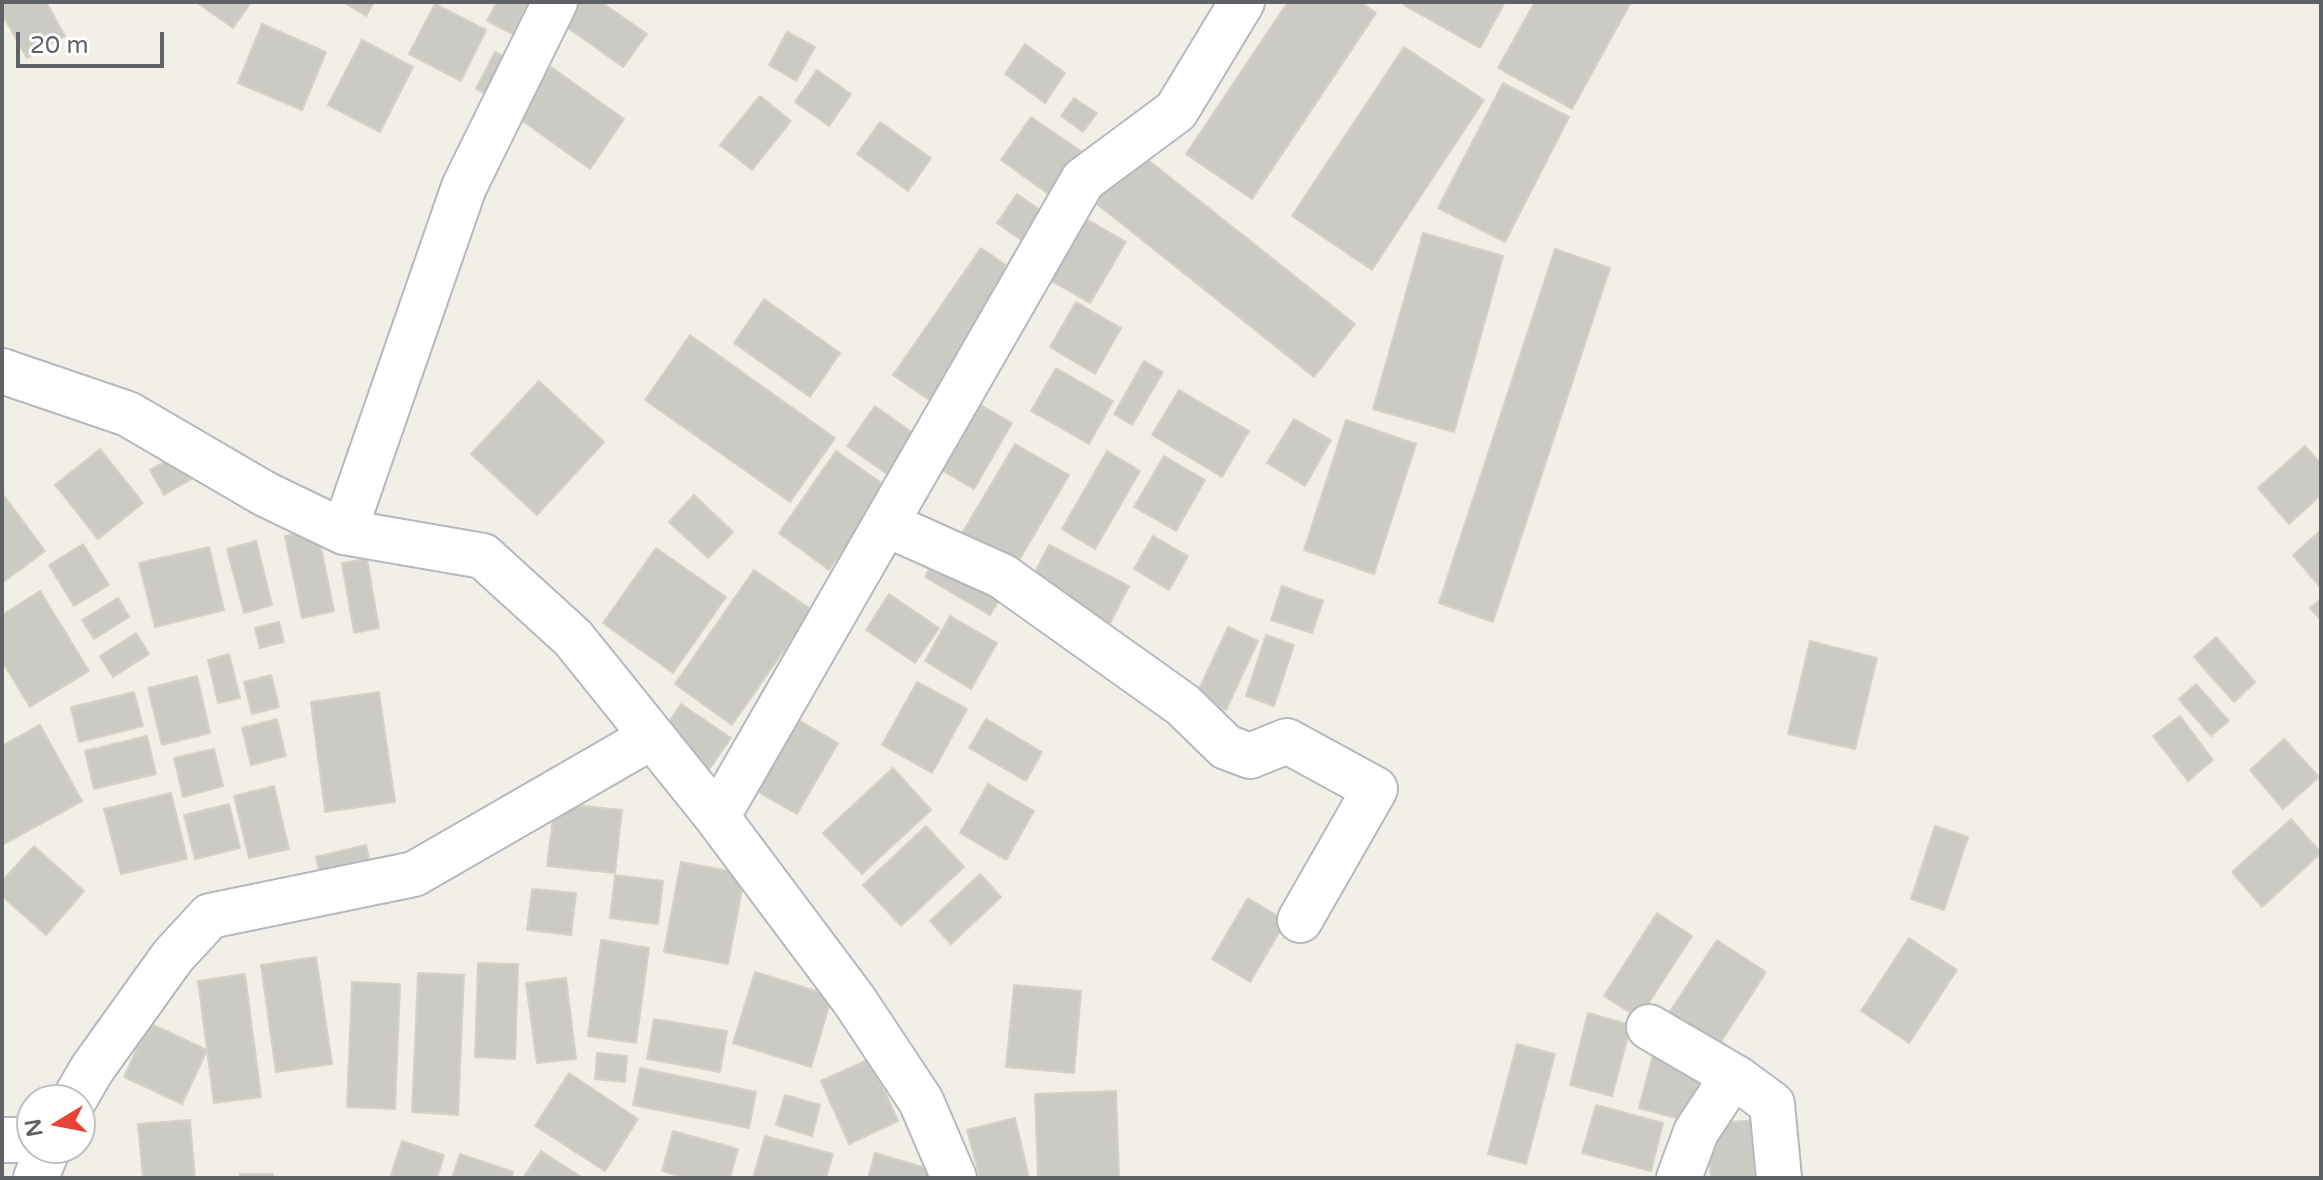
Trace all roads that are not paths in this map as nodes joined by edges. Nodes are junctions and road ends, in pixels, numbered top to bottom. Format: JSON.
{"nodes":[{"id":1,"x":555,"y":2,"type":"edge"},
{"id":2,"x":1242,"y":2,"type":"edge"},
{"id":3,"x":2,"y":371,"type":"edge"},
{"id":4,"x":886,"y":524,"type":"junction"},
{"id":5,"x":344,"y":532,"type":"junction"},
{"id":6,"x":650,"y":738,"type":"junction"},
{"id":7,"x":717,"y":817,"type":"junction"},
{"id":8,"x":1300,"y":920,"type":"dead end"},
{"id":9,"x":1649,"y":1027,"type":"dead end"},
{"id":10,"x":1738,"y":1079,"type":"junction"},
{"id":11,"x":85,"y":1084,"type":"edge"},
{"id":12,"x":954,"y":1178,"type":"edge"},
{"id":13,"x":1679,"y":1178,"type":"edge"},
{"id":14,"x":1779,"y":1178,"type":"edge"}],
"edges":[{"from":1,"to":5,"type":"street"},
{"from":2,"to":4,"type":"street"},
{"from":3,"to":5,"type":"street"},
{"from":4,"to":7,"type":"street"},
{"from":4,"to":8,"type":"street"},
{"from":5,"to":6,"type":"street"},
{"from":6,"to":7,"type":"street"},
{"from":6,"to":11,"type":"street"},
{"from":7,"to":12,"type":"street"},
{"from":9,"to":10,"type":"street"},
{"from":10,"to":13,"type":"street"},
{"from":10,"to":14,"type":"street"}]}
